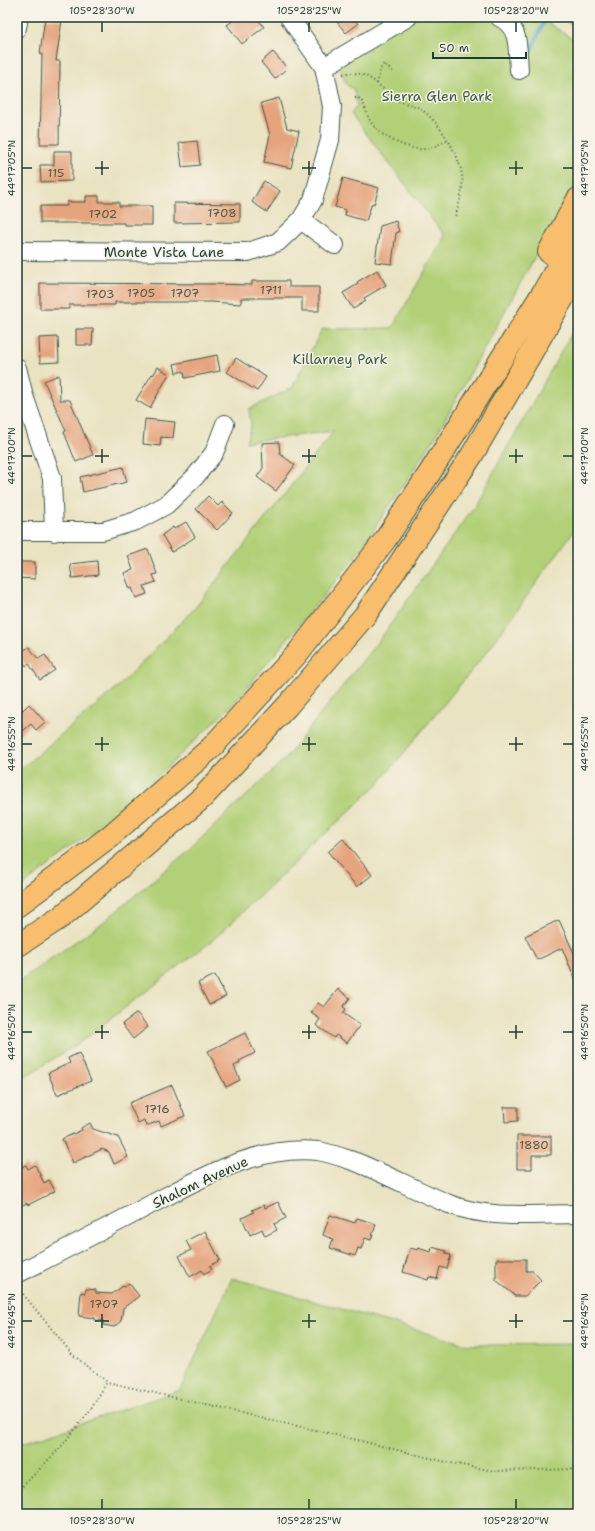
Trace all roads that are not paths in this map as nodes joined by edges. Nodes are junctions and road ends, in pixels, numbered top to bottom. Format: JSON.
{"nodes":[{"id":1,"x":19,"y":17,"type":"edge"},
{"id":2,"x":289,"y":17,"type":"edge"},
{"id":3,"x":408,"y":17,"type":"edge"},
{"id":4,"x":499,"y":17,"type":"edge"},
{"id":5,"x":17,"y":28,"type":"edge"},
{"id":6,"x":519,"y":70,"type":"dead end"},
{"id":7,"x":332,"y":71,"type":"junction"},
{"id":8,"x":578,"y":198,"type":"edge"},
{"id":9,"x":301,"y":220,"type":"junction"},
{"id":10,"x":578,"y":231,"type":"edge"},
{"id":11,"x":335,"y":245,"type":"dead end"},
{"id":12,"x":17,"y":251,"type":"edge"},
{"id":13,"x":578,"y":272,"type":"edge"},
{"id":14,"x":17,"y":368,"type":"edge"},
{"id":15,"x":225,"y":424,"type":"dead end"},
{"id":16,"x":429,"y":474,"type":"junction"},
{"id":17,"x":17,"y":531,"type":"edge"},
{"id":18,"x":54,"y":532,"type":"junction"},
{"id":19,"x":17,"y":906,"type":"edge"},
{"id":20,"x":17,"y":946,"type":"edge"},
{"id":21,"x":578,"y":1214,"type":"edge"},
{"id":22,"x":17,"y":1274,"type":"edge"}],
"edges":[{"from":1,"to":5,"type":"street"},
{"from":2,"to":7,"type":"street"},
{"from":3,"to":7,"type":"street"},
{"from":4,"to":6,"type":"street"},
{"from":7,"to":9,"type":"street","name":"Monte Vista Lane"},
{"from":8,"to":16,"type":"highway"},
{"from":9,"to":11,"type":"street"},
{"from":9,"to":12,"type":"street","name":"Monte Vista Lane"},
{"from":10,"to":16,"type":"highway"},
{"from":13,"to":20,"type":"highway"},
{"from":14,"to":18,"type":"street"},
{"from":15,"to":18,"type":"street"},
{"from":16,"to":19,"type":"highway"},
{"from":17,"to":18,"type":"street"},
{"from":21,"to":22,"type":"street","name":"Shalom Avenue"}]}
